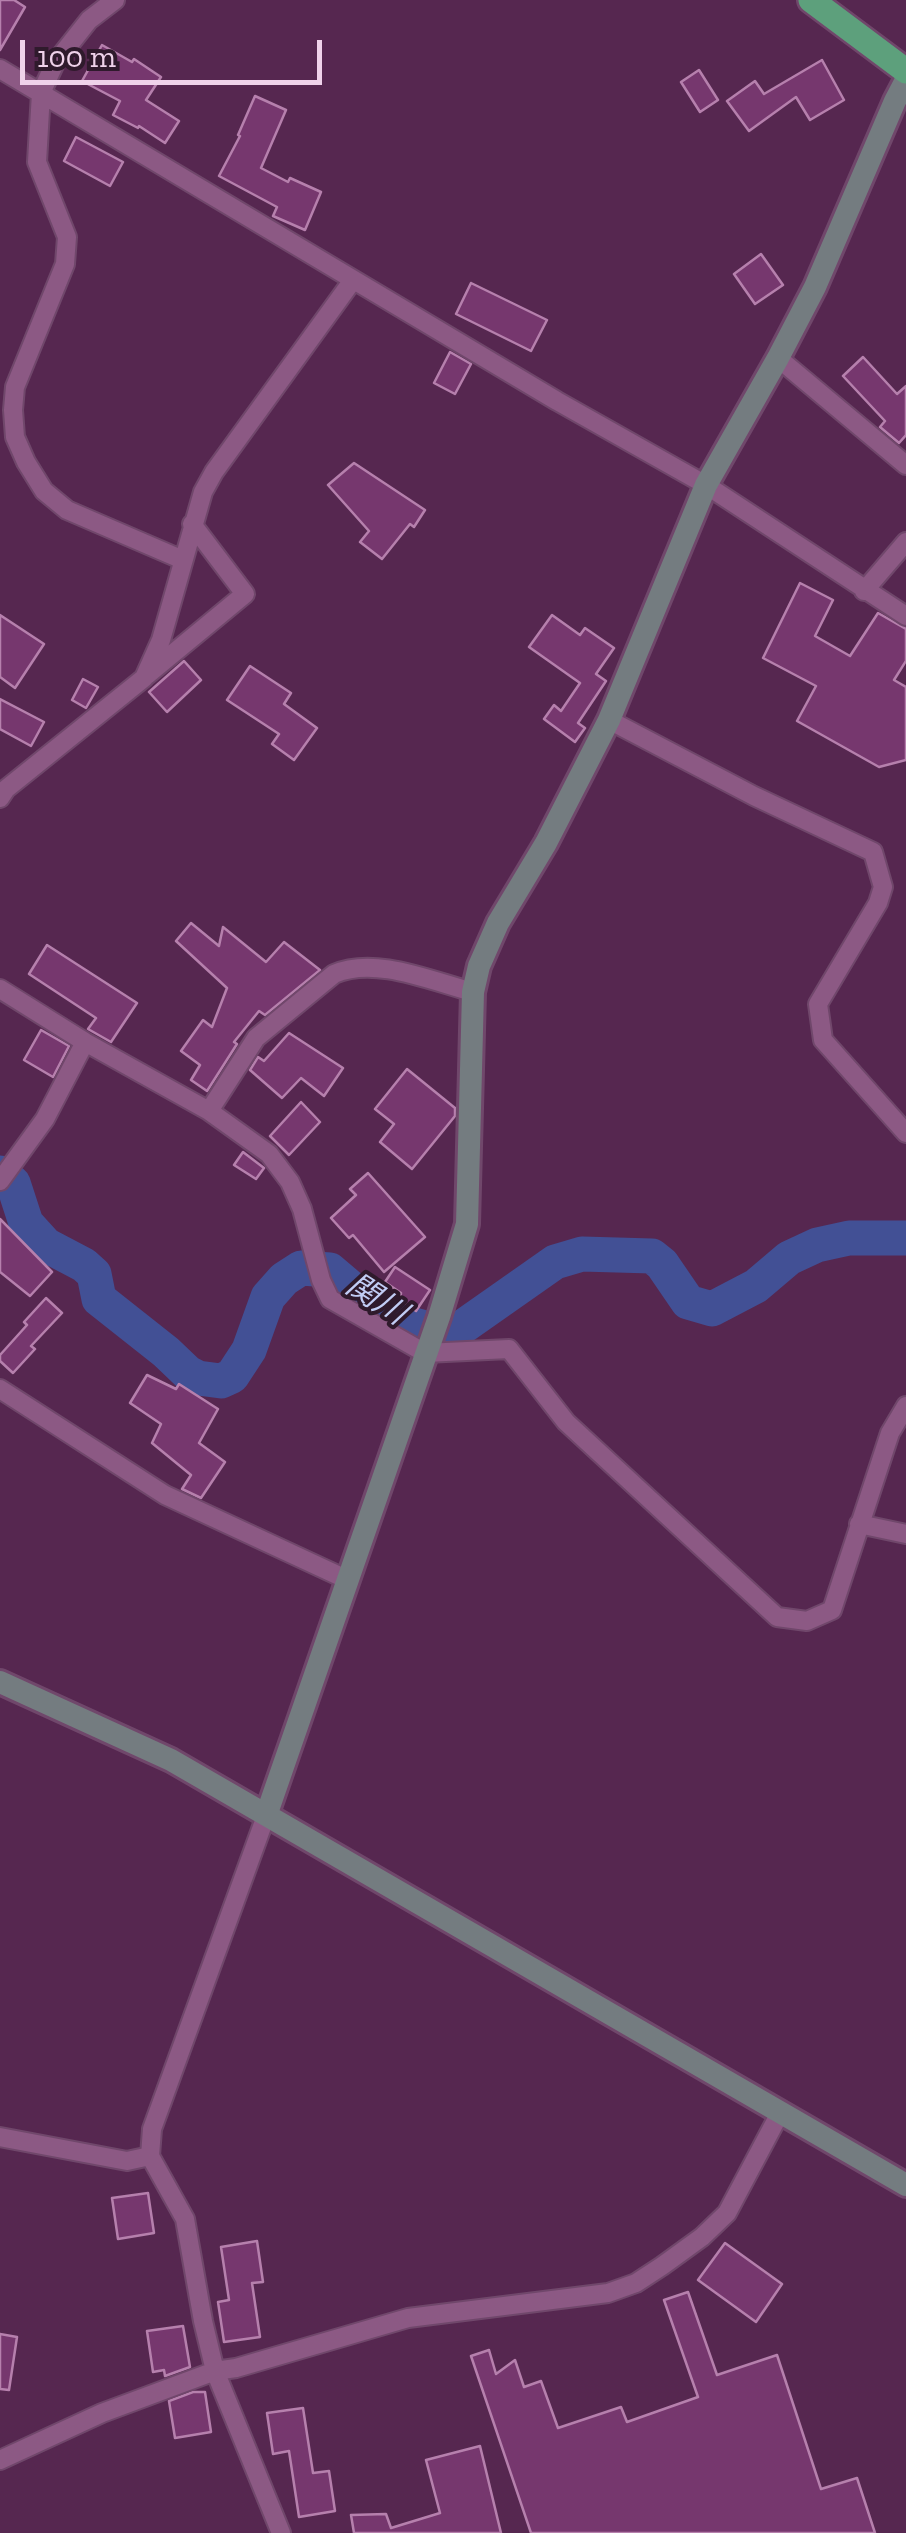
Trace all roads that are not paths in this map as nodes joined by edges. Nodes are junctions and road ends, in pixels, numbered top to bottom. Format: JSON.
{"nodes":[{"id":1,"x":115,"y":0,"type":"edge"},
{"id":2,"x":811,"y":0,"type":"edge"},
{"id":3,"x":0,"y":69,"type":"edge"},
{"id":4,"x":906,"y":71,"type":"edge"},
{"id":5,"x":906,"y":80,"type":"edge"},
{"id":6,"x":41,"y":93,"type":"junction"},
{"id":7,"x":353,"y":280,"type":"junction"},
{"id":8,"x":778,"y":358,"type":"junction"},
{"id":9,"x":906,"y":465,"type":"edge"},
{"id":10,"x":706,"y":485,"type":"junction"},
{"id":11,"x":192,"y":524,"type":"junction"},
{"id":12,"x":906,"y":542,"type":"edge"},
{"id":13,"x":184,"y":560,"type":"junction"},
{"id":14,"x":864,"y":590,"type":"junction"},
{"id":15,"x":906,"y":616,"type":"edge"},
{"id":16,"x":144,"y":678,"type":"junction"},
{"id":17,"x":609,"y":720,"type":"junction"},
{"id":18,"x":0,"y":798,"type":"edge"},
{"id":19,"x":0,"y":989,"type":"edge"},
{"id":20,"x":473,"y":992,"type":"junction"},
{"id":21,"x":85,"y":1042,"type":"junction"},
{"id":22,"x":209,"y":1111,"type":"junction"},
{"id":23,"x":906,"y":1134,"type":"edge"},
{"id":24,"x":0,"y":1181,"type":"edge"},
{"id":25,"x":427,"y":1347,"type":"junction"},
{"id":26,"x":0,"y":1390,"type":"edge"},
{"id":27,"x":906,"y":1406,"type":"edge"},
{"id":28,"x":859,"y":1524,"type":"junction"},
{"id":29,"x":906,"y":1534,"type":"edge"},
{"id":30,"x":348,"y":1580,"type":"junction"},
{"id":31,"x":0,"y":1682,"type":"edge"},
{"id":32,"x":267,"y":1814,"type":"junction"},
{"id":33,"x":780,"y":2113,"type":"junction"},
{"id":34,"x":0,"y":2137,"type":"edge"},
{"id":35,"x":150,"y":2156,"type":"junction"},
{"id":36,"x":906,"y":2185,"type":"edge"},
{"id":37,"x":215,"y":2371,"type":"junction"},
{"id":38,"x":0,"y":2460,"type":"edge"},
{"id":39,"x":281,"y":2533,"type":"edge"}],
"edges":[{"from":1,"to":6,"type":"street"},
{"from":2,"to":4,"type":"main road"},
{"from":3,"to":6,"type":"street"},
{"from":5,"to":8,"type":"street"},
{"from":6,"to":7,"type":"street"},
{"from":6,"to":13,"type":"street"},
{"from":7,"to":10,"type":"street"},
{"from":7,"to":11,"type":"street"},
{"from":8,"to":9,"type":"street"},
{"from":8,"to":10,"type":"street"},
{"from":10,"to":14,"type":"street"},
{"from":10,"to":17,"type":"street"},
{"from":11,"to":13,"type":"street"},
{"from":11,"to":16,"type":"street"},
{"from":12,"to":14,"type":"street"},
{"from":13,"to":16,"type":"street"},
{"from":14,"to":15,"type":"street"},
{"from":16,"to":18,"type":"street"},
{"from":17,"to":20,"type":"street"},
{"from":17,"to":23,"type":"street"},
{"from":19,"to":21,"type":"street"},
{"from":20,"to":22,"type":"street"},
{"from":20,"to":25,"type":"street"},
{"from":21,"to":22,"type":"street"},
{"from":21,"to":24,"type":"street"},
{"from":22,"to":25,"type":"street"},
{"from":25,"to":28,"type":"street"},
{"from":25,"to":30,"type":"street"},
{"from":26,"to":30,"type":"street"},
{"from":27,"to":28,"type":"street"},
{"from":28,"to":29,"type":"street"},
{"from":30,"to":32,"type":"street"},
{"from":31,"to":32,"type":"street"},
{"from":32,"to":33,"type":"street"},
{"from":32,"to":35,"type":"street"},
{"from":33,"to":36,"type":"street"},
{"from":33,"to":37,"type":"street"},
{"from":34,"to":35,"type":"street"},
{"from":35,"to":37,"type":"street"},
{"from":37,"to":38,"type":"street"},
{"from":37,"to":39,"type":"street"}]}
